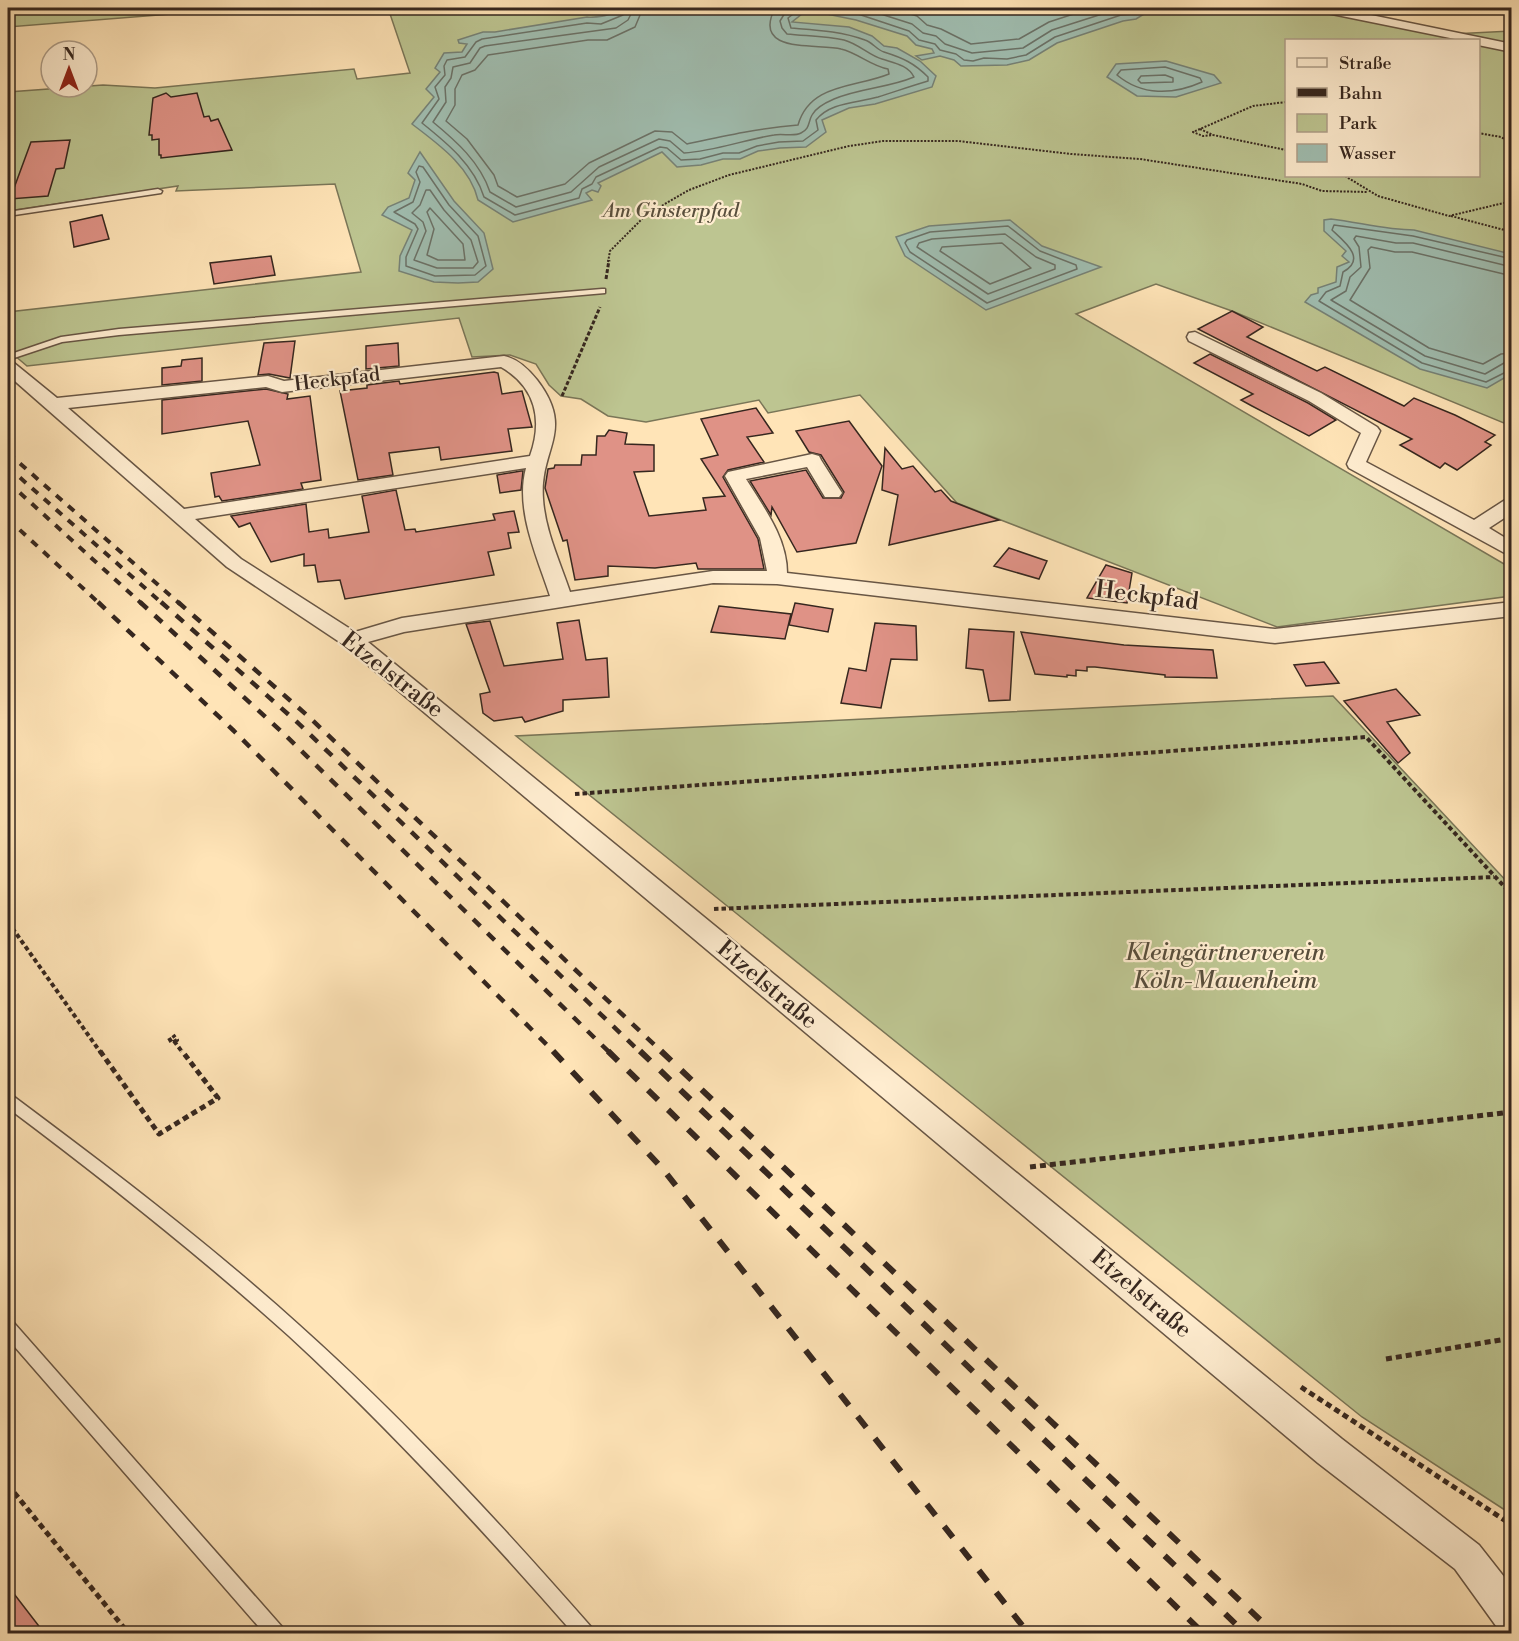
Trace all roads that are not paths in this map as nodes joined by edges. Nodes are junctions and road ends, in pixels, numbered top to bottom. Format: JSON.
{"nodes":[{"id":1,"x":1322,"y":8,"type":"edge"},
{"id":2,"x":1468,"y":39,"type":"edge"},
{"id":3,"x":1480,"y":42,"type":"edge"},
{"id":4,"x":1512,"y":48,"type":"edge"},
{"id":5,"x":158,"y":191,"type":"dead end"},
{"id":6,"x":8,"y":214,"type":"edge"},
{"id":7,"x":602,"y":291,"type":"road end"},
{"id":8,"x":1195,"y":337,"type":"dead end"},
{"id":9,"x":8,"y":358,"type":"edge"},
{"id":10,"x":8,"y":368,"type":"edge"},
{"id":11,"x":53,"y":404,"type":"junction"},
{"id":12,"x":539,"y":460,"type":"junction"},
{"id":13,"x":832,"y":493,"type":"dead end"},
{"id":14,"x":1512,"y":504,"type":"edge"},
{"id":15,"x":181,"y":515,"type":"junction"},
{"id":16,"x":1475,"y":528,"type":"junction"},
{"id":17,"x":1512,"y":551,"type":"edge"},
{"id":18,"x":777,"y":578,"type":"junction"},
{"id":19,"x":562,"y":600,"type":"junction"},
{"id":20,"x":1512,"y":609,"type":"edge"},
{"id":21,"x":352,"y":640,"type":"junction"},
{"id":22,"x":8,"y":1100,"type":"edge"},
{"id":23,"x":8,"y":1328,"type":"edge"},
{"id":24,"x":1512,"y":1617,"type":"edge"},
{"id":25,"x":277,"y":1634,"type":"edge"},
{"id":26,"x":586,"y":1634,"type":"edge"}],
"edges":[{"from":1,"to":2,"type":"street"},
{"from":3,"to":4,"type":"street"},
{"from":5,"to":6,"type":"lane"},
{"from":7,"to":9,"type":"lane"},
{"from":8,"to":16,"type":"street"},
{"from":10,"to":11,"type":"street","name":"Etzelstraße"},
{"from":11,"to":12,"type":"street","name":"Heckpfad"},
{"from":11,"to":15,"type":"street","name":"Etzelstraße"},
{"from":12,"to":15,"type":"street"},
{"from":12,"to":19,"type":"street","name":"Heckpfad"},
{"from":13,"to":18,"type":"street"},
{"from":14,"to":16,"type":"street"},
{"from":15,"to":21,"type":"street","name":"Etzelstraße"},
{"from":16,"to":17,"type":"street"},
{"from":18,"to":19,"type":"street","name":"Heckpfad"},
{"from":18,"to":20,"type":"street","name":"Heckpfad"},
{"from":19,"to":21,"type":"street","name":"Heckpfad"},
{"from":21,"to":24,"type":"street","name":"Etzelstraße"},
{"from":22,"to":26,"type":"lane"},
{"from":23,"to":25,"type":"lane"}]}
